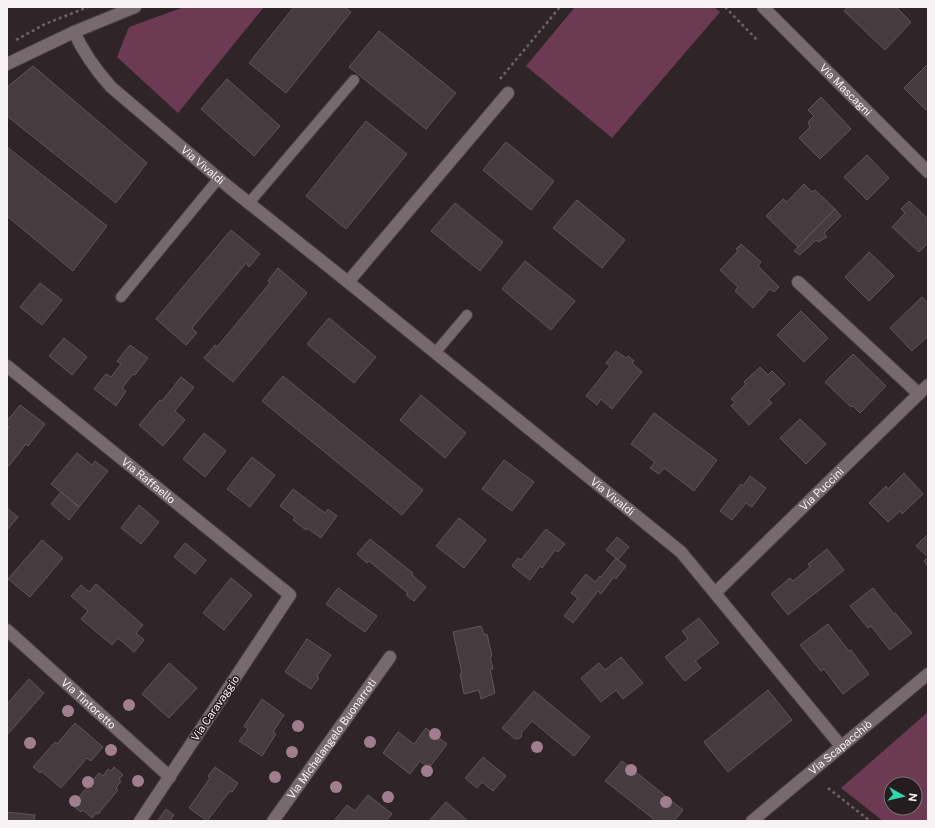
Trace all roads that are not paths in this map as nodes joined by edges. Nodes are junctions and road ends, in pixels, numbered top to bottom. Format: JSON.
{"nodes":[{"id":1,"x":135,"y":7,"type":"edge"},
{"id":2,"x":763,"y":7,"type":"edge"},
{"id":3,"x":74,"y":32,"type":"junction"},
{"id":4,"x":7,"y":64,"type":"edge"},
{"id":5,"x":354,"y":80,"type":"dead end"},
{"id":6,"x":508,"y":93,"type":"dead end"},
{"id":7,"x":928,"y":172,"type":"edge"},
{"id":8,"x":219,"y":178,"type":"junction"},
{"id":9,"x":249,"y":203,"type":"junction"},
{"id":10,"x":348,"y":282,"type":"junction"},
{"id":11,"x":798,"y":282,"type":"dead end"},
{"id":12,"x":121,"y":297,"type":"dead end"},
{"id":13,"x":467,"y":315,"type":"dead end"},
{"id":14,"x":435,"y":353,"type":"junction"},
{"id":15,"x":7,"y":366,"type":"edge"},
{"id":16,"x":924,"y":390,"type":"edge"},
{"id":17,"x":715,"y":593,"type":"junction"},
{"id":18,"x":290,"y":595,"type":"joint"},
{"id":19,"x":7,"y":630,"type":"edge"},
{"id":20,"x":390,"y":657,"type":"dead end"},
{"id":21,"x":928,"y":674,"type":"edge"},
{"id":22,"x":841,"y":746,"type":"junction"},
{"id":23,"x":170,"y":777,"type":"junction"},
{"id":24,"x":140,"y":821,"type":"edge"},
{"id":25,"x":273,"y":821,"type":"edge"},
{"id":26,"x":752,"y":821,"type":"edge"}],
"edges":[{"from":1,"to":3,"type":"street"},
{"from":2,"to":7,"type":"street","name":"Via Mascagni"},
{"from":3,"to":4,"type":"street"},
{"from":3,"to":8,"type":"street","name":"Via Vivaldi"},
{"from":5,"to":9,"type":"lane"},
{"from":6,"to":10,"type":"street"},
{"from":8,"to":9,"type":"street","name":"Via Vivaldi"},
{"from":8,"to":12,"type":"lane"},
{"from":9,"to":10,"type":"street","name":"Via Vivaldi"},
{"from":10,"to":14,"type":"street","name":"Via Vivaldi"},
{"from":11,"to":16,"type":"street"},
{"from":13,"to":14,"type":"lane"},
{"from":14,"to":17,"type":"street","name":"Via Vivaldi"},
{"from":15,"to":18,"type":"street","name":"Via Raffaello"},
{"from":16,"to":17,"type":"street","name":"Via Puccini"},
{"from":17,"to":22,"type":"street","name":"Via Vivaldi"},
{"from":18,"to":23,"type":"street","name":"Via Caravaggio"},
{"from":19,"to":23,"type":"street","name":"Via Tintoretto"},
{"from":20,"to":25,"type":"street","name":"Via Michelangelo Buonarroti"},
{"from":21,"to":22,"type":"street","name":"Via Scapacchiò"},
{"from":22,"to":26,"type":"street","name":"Via Scapacchiò"},
{"from":23,"to":24,"type":"street","name":"Via Caravaggio"}]}
